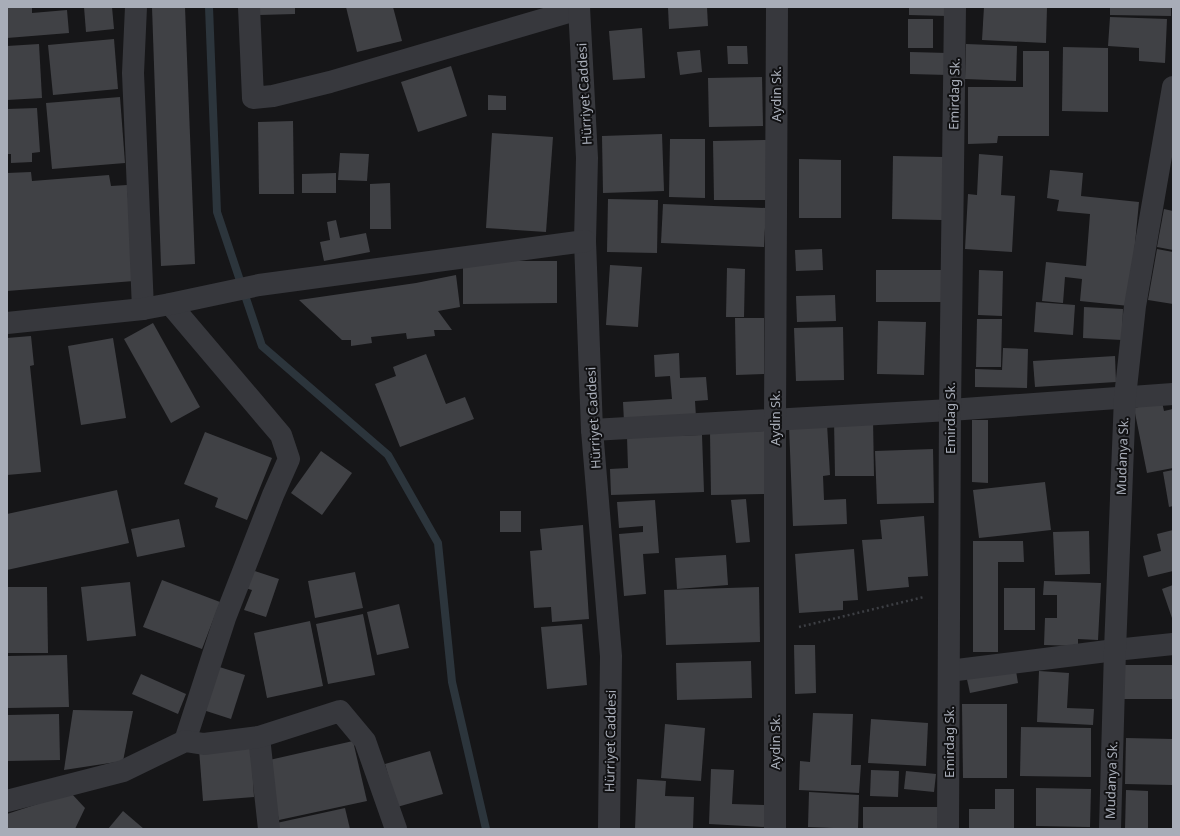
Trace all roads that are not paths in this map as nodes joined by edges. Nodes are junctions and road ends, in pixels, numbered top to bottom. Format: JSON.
{"nodes":[{"id":1,"x":136,"y":7,"type":"edge"},
{"id":2,"x":249,"y":7,"type":"edge"},
{"id":3,"x":777,"y":7,"type":"edge"},
{"id":4,"x":955,"y":7,"type":"edge"},
{"id":5,"x":579,"y":8,"type":"edge"},
{"id":6,"x":1173,"y":87,"type":"edge"},
{"id":7,"x":585,"y":241,"type":"junction"},
{"id":8,"x":170,"y":304,"type":"junction"},
{"id":9,"x":143,"y":308,"type":"junction"},
{"id":10,"x":7,"y":323,"type":"edge"},
{"id":11,"x":1173,"y":394,"type":"edge"},
{"id":12,"x":1125,"y":397,"type":"junction"},
{"id":13,"x":950,"y":410,"type":"junction"},
{"id":14,"x":775,"y":420,"type":"junction"},
{"id":15,"x":592,"y":430,"type":"junction"},
{"id":16,"x":1173,"y":644,"type":"edge"},
{"id":17,"x":1115,"y":650,"type":"junction"},
{"id":18,"x":949,"y":671,"type":"junction"},
{"id":19,"x":259,"y":737,"type":"junction"},
{"id":20,"x":185,"y":742,"type":"junction"},
{"id":21,"x":7,"y":801,"type":"edge"},
{"id":22,"x":269,"y":829,"type":"edge"},
{"id":23,"x":396,"y":829,"type":"edge"},
{"id":24,"x":609,"y":829,"type":"edge"},
{"id":25,"x":775,"y":829,"type":"edge"},
{"id":26,"x":948,"y":829,"type":"edge"},
{"id":27,"x":1110,"y":829,"type":"edge"}],
"edges":[{"from":1,"to":9,"type":"street"},
{"from":2,"to":5,"type":"street"},
{"from":3,"to":14,"type":"street","name":"Aydin Sk."},
{"from":4,"to":13,"type":"street","name":"Emirdag Sk."},
{"from":5,"to":7,"type":"street","name":"Hürriyet Caddesi"},
{"from":6,"to":12,"type":"street","name":"Mudanya Sk."},
{"from":7,"to":8,"type":"street"},
{"from":7,"to":15,"type":"street","name":"Hürriyet Caddesi"},
{"from":8,"to":9,"type":"street"},
{"from":8,"to":20,"type":"street"},
{"from":9,"to":10,"type":"street"},
{"from":11,"to":12,"type":"street"},
{"from":12,"to":13,"type":"street"},
{"from":12,"to":17,"type":"street","name":"Mudanya Sk."},
{"from":13,"to":14,"type":"street"},
{"from":13,"to":18,"type":"street","name":"Emirdag Sk."},
{"from":14,"to":15,"type":"street"},
{"from":14,"to":25,"type":"street","name":"Aydin Sk."},
{"from":15,"to":24,"type":"street","name":"Hürriyet Caddesi"},
{"from":16,"to":17,"type":"street"},
{"from":17,"to":18,"type":"street"},
{"from":17,"to":27,"type":"street","name":"Mudanya Sk."},
{"from":18,"to":26,"type":"street","name":"Emirdag Sk."},
{"from":19,"to":20,"type":"street"},
{"from":19,"to":22,"type":"street"},
{"from":19,"to":23,"type":"street"},
{"from":20,"to":21,"type":"street"}]}
